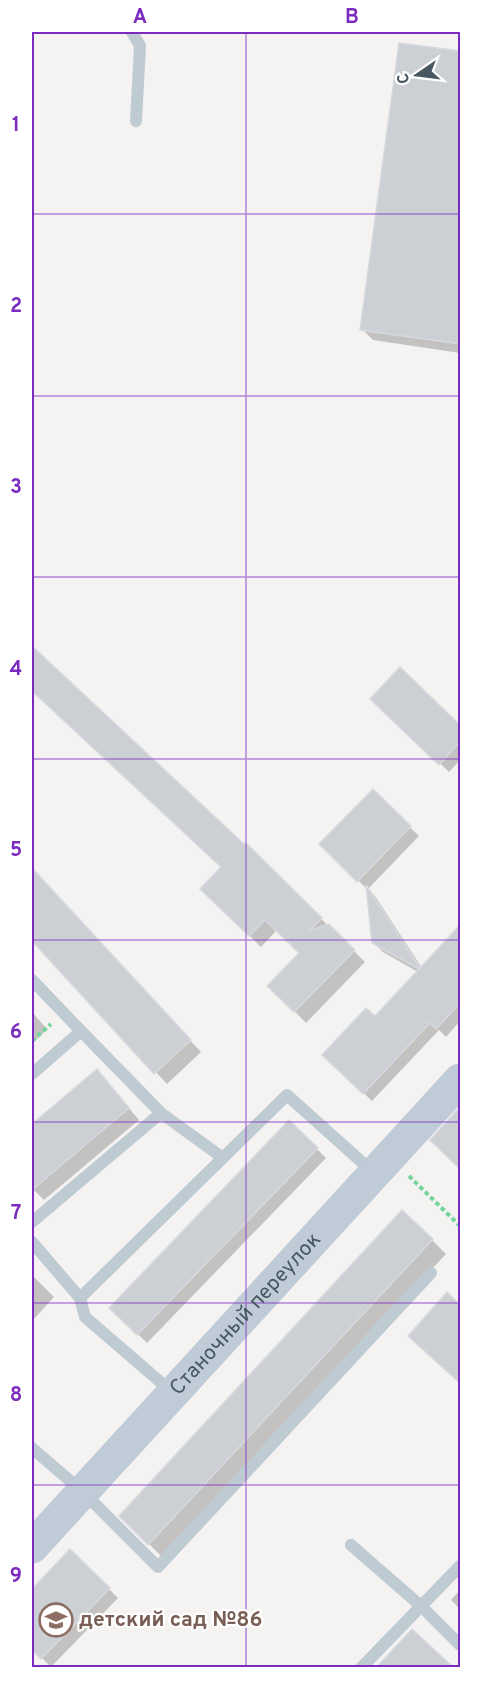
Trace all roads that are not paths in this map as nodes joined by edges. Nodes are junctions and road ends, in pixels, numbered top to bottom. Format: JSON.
{"nodes":[{"id":1,"x":132,"y":32,"type":"edge"},
{"id":2,"x":136,"y":121,"type":"dead end"},
{"id":3,"x":32,"y":980,"type":"edge"},
{"id":4,"x":81,"y":1031,"type":"junction"},
{"id":5,"x":32,"y":1074,"type":"edge"},
{"id":6,"x":460,"y":1080,"type":"edge"},
{"id":7,"x":161,"y":1113,"type":"junction"},
{"id":8,"x":223,"y":1158,"type":"junction"},
{"id":9,"x":381,"y":1165,"type":"junction"},
{"id":10,"x":32,"y":1222,"type":"edge"},
{"id":11,"x":32,"y":1242,"type":"edge"},
{"id":12,"x":431,"y":1274,"type":"dead end"},
{"id":13,"x":80,"y":1298,"type":"junction"},
{"id":14,"x":173,"y":1393,"type":"junction"},
{"id":15,"x":32,"y":1448,"type":"edge"},
{"id":16,"x":83,"y":1492,"type":"junction"},
{"id":17,"x":351,"y":1545,"type":"dead end"},
{"id":18,"x":32,"y":1547,"type":"edge"},
{"id":19,"x":460,"y":1566,"type":"edge"},
{"id":20,"x":421,"y":1606,"type":"junction"},
{"id":21,"x":460,"y":1645,"type":"edge"},
{"id":22,"x":361,"y":1668,"type":"edge"}],
"edges":[{"from":1,"to":2,"type":"lane"},
{"from":3,"to":4,"type":"lane"},
{"from":4,"to":5,"type":"lane"},
{"from":4,"to":7,"type":"lane"},
{"from":6,"to":9,"type":"main road","name":"Станочный переулок"},
{"from":7,"to":8,"type":"lane"},
{"from":7,"to":10,"type":"lane"},
{"from":8,"to":9,"type":"lane"},
{"from":8,"to":13,"type":"lane"},
{"from":9,"to":14,"type":"main road","name":"Станочный переулок"},
{"from":11,"to":13,"type":"lane"},
{"from":12,"to":16,"type":"lane"},
{"from":13,"to":14,"type":"lane"},
{"from":14,"to":16,"type":"main road","name":"Станочный переулок"},
{"from":15,"to":16,"type":"lane"},
{"from":16,"to":18,"type":"main road","name":"Станочный переулок"},
{"from":17,"to":20,"type":"lane"},
{"from":19,"to":20,"type":"lane"},
{"from":20,"to":21,"type":"lane"},
{"from":20,"to":22,"type":"lane"}]}
